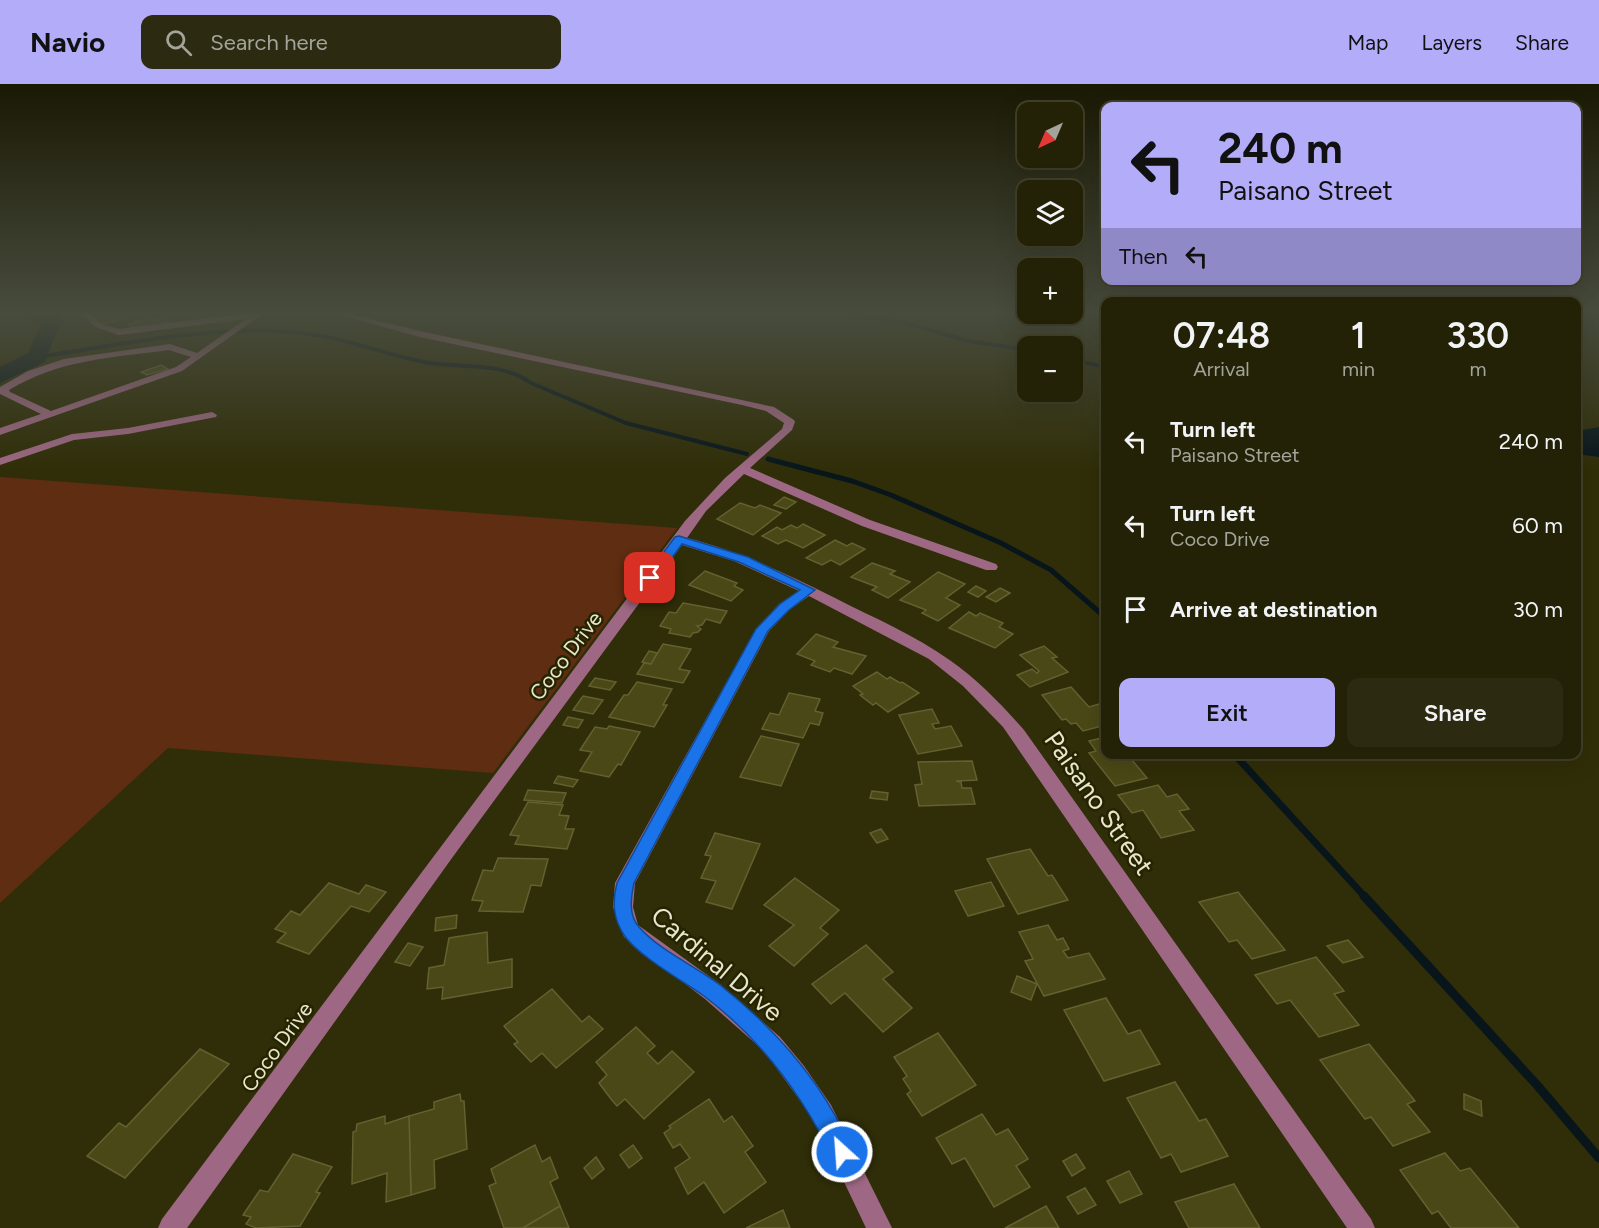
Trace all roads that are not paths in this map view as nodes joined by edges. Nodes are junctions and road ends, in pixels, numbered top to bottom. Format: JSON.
{"nodes":[{"id":1,"x":57,"y":364,"type":"edge"},
{"id":2,"x":186,"y":364,"type":"edge"},
{"id":3,"x":580,"y":364,"type":"edge"},
{"id":4,"x":50,"y":414,"type":"junction"},
{"id":5,"x":212,"y":415,"type":"dead end"},
{"id":6,"x":0,"y":432,"type":"edge"},
{"id":7,"x":0,"y":462,"type":"edge"},
{"id":8,"x":743,"y":469,"type":"junction"},
{"id":9,"x":679,"y":540,"type":"junction"},
{"id":10,"x":991,"y":567,"type":"dead end"},
{"id":11,"x":808,"y":590,"type":"junction"},
{"id":12,"x":171,"y":1228,"type":"edge"},
{"id":13,"x":879,"y":1228,"type":"edge"},
{"id":14,"x":1362,"y":1228,"type":"edge"}],
"edges":[{"from":1,"to":4,"type":"street"},
{"from":2,"to":4,"type":"street"},
{"from":3,"to":8,"type":"street","name":"Coco Drive"},
{"from":4,"to":6,"type":"street"},
{"from":5,"to":7,"type":"street"},
{"from":8,"to":9,"type":"street","name":"Coco Drive"},
{"from":8,"to":10,"type":"street"},
{"from":9,"to":11,"type":"street","name":"Paisano Street"},
{"from":9,"to":12,"type":"street","name":"Coco Drive"},
{"from":11,"to":13,"type":"street","name":"Cardinal Drive"},
{"from":11,"to":14,"type":"street","name":"Paisano Street"}]}
